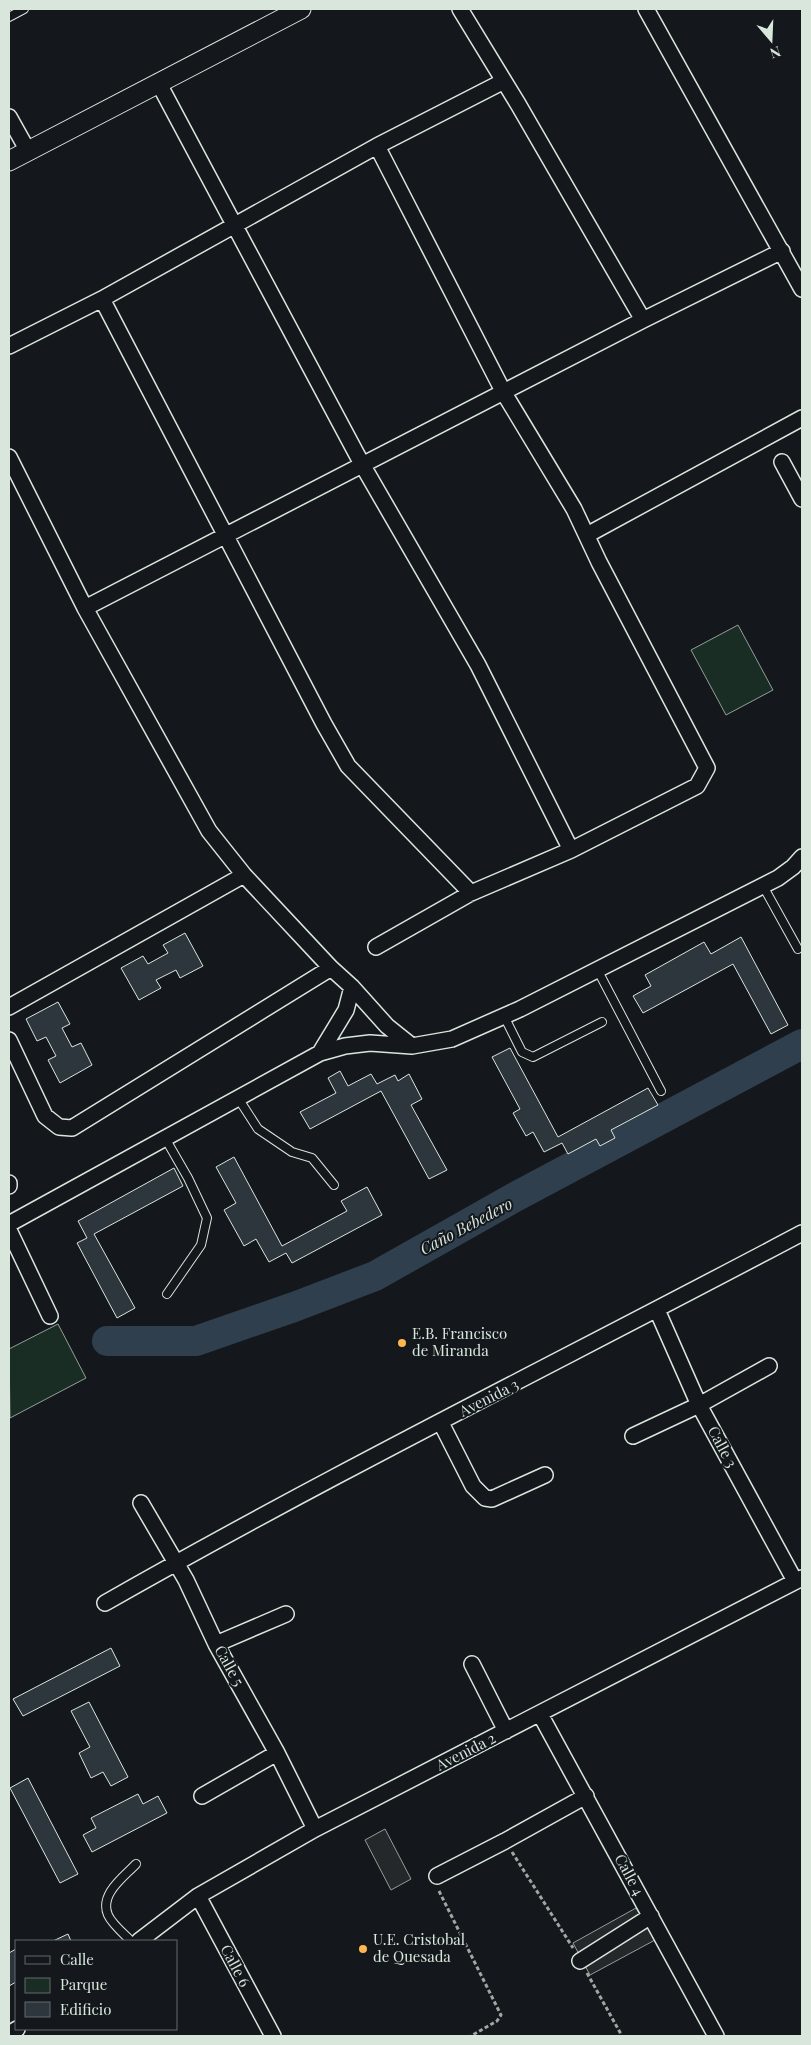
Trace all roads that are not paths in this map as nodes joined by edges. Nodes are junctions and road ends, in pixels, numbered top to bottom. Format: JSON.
{"nodes":[{"id":1,"x":24,"y":9,"type":"edge"},
{"id":2,"x":301,"y":9,"type":"edge"},
{"id":3,"x":460,"y":9,"type":"edge"},
{"id":4,"x":646,"y":9,"type":"edge"},
{"id":5,"x":9,"y":17,"type":"edge"},
{"id":6,"x":504,"y":81,"type":"junction"},
{"id":7,"x":158,"y":82,"type":"junction"},
{"id":8,"x":9,"y":117,"type":"edge"},
{"id":9,"x":377,"y":146,"type":"junction"},
{"id":10,"x":28,"y":151,"type":"junction"},
{"id":11,"x":9,"y":161,"type":"edge"},
{"id":12,"x":235,"y":226,"type":"junction"},
{"id":13,"x":782,"y":251,"type":"junction"},
{"id":14,"x":802,"y":289,"type":"edge"},
{"id":15,"x":102,"y":299,"type":"junction"},
{"id":16,"x":643,"y":320,"type":"junction"},
{"id":17,"x":9,"y":346,"type":"edge"},
{"id":18,"x":504,"y":393,"type":"junction"},
{"id":19,"x":802,"y":418,"type":"edge"},
{"id":20,"x":9,"y":457,"type":"edge"},
{"id":21,"x":782,"y":462,"type":"dead end"},
{"id":22,"x":363,"y":466,"type":"junction"},
{"id":23,"x":802,"y":499,"type":"edge"},
{"id":24,"x":587,"y":535,"type":"junction"},
{"id":25,"x":226,"y":537,"type":"junction"},
{"id":26,"x":85,"y":608,"type":"junction"},
{"id":27,"x":571,"y":850,"type":"junction"},
{"id":28,"x":802,"y":857,"type":"edge"},
{"id":29,"x":244,"y":876,"type":"junction"},
{"id":30,"x":763,"y":886,"type":"junction"},
{"id":31,"x":471,"y":893,"type":"junction"},
{"id":32,"x":376,"y":947,"type":"dead end"},
{"id":33,"x":798,"y":949,"type":"dead end"},
{"id":34,"x":331,"y":968,"type":"junction"},
{"id":35,"x":597,"y":969,"type":"junction"},
{"id":36,"x":352,"y":987,"type":"junction"},
{"id":37,"x":9,"y":1007,"type":"edge"},
{"id":38,"x":504,"y":1016,"type":"junction"},
{"id":39,"x":602,"y":1022,"type":"dead end"},
{"id":40,"x":9,"y":1040,"type":"edge"},
{"id":41,"x":412,"y":1046,"type":"junction"},
{"id":42,"x":320,"y":1053,"type":"junction"},
{"id":43,"x":661,"y":1091,"type":"dead end"},
{"id":44,"x":238,"y":1098,"type":"junction"},
{"id":45,"x":165,"y":1138,"type":"junction"},
{"id":46,"x":334,"y":1185,"type":"dead end"},
{"id":47,"x":9,"y":1224,"type":"edge"},
{"id":48,"x":9,"y":1230,"type":"edge"},
{"id":49,"x":802,"y":1233,"type":"edge"},
{"id":50,"x":167,"y":1294,"type":"dead end"},
{"id":51,"x":657,"y":1310,"type":"junction"},
{"id":52,"x":50,"y":1316,"type":"dead end"},
{"id":53,"x":769,"y":1366,"type":"dead end"},
{"id":54,"x":699,"y":1405,"type":"junction"},
{"id":55,"x":441,"y":1423,"type":"junction"},
{"id":56,"x":633,"y":1436,"type":"dead end"},
{"id":57,"x":545,"y":1475,"type":"dead end"},
{"id":58,"x":141,"y":1503,"type":"dead end"},
{"id":59,"x":176,"y":1563,"type":"junction"},
{"id":60,"x":799,"y":1579,"type":"edge"},
{"id":61,"x":105,"y":1603,"type":"dead end"},
{"id":62,"x":286,"y":1614,"type":"dead end"},
{"id":63,"x":216,"y":1644,"type":"junction"},
{"id":64,"x":472,"y":1664,"type":"dead end"},
{"id":65,"x":540,"y":1714,"type":"junction"},
{"id":66,"x":506,"y":1731,"type":"junction"},
{"id":67,"x":277,"y":1753,"type":"junction"},
{"id":68,"x":202,"y":1796,"type":"dead end"},
{"id":69,"x":586,"y":1796,"type":"junction"},
{"id":70,"x":315,"y":1829,"type":"junction"},
{"id":71,"x":136,"y":1864,"type":"dead end"},
{"id":72,"x":437,"y":1876,"type":"road end"},
{"id":73,"x":198,"y":1896,"type":"junction"},
{"id":74,"x":651,"y":1916,"type":"junction"},
{"id":75,"x":130,"y":1940,"type":"edge"},
{"id":76,"x":140,"y":1940,"type":"edge"},
{"id":77,"x":580,"y":1961,"type":"road end"},
{"id":78,"x":272,"y":2036,"type":"edge"},
{"id":79,"x":716,"y":2036,"type":"edge"}],
"edges":[{"from":1,"to":5,"type":"lane"},
{"from":2,"to":7,"type":"street"},
{"from":3,"to":6,"type":"street"},
{"from":4,"to":13,"type":"street"},
{"from":6,"to":9,"type":"street"},
{"from":6,"to":16,"type":"street"},
{"from":7,"to":10,"type":"street"},
{"from":7,"to":12,"type":"street"},
{"from":8,"to":10,"type":"street"},
{"from":9,"to":12,"type":"street"},
{"from":9,"to":18,"type":"street"},
{"from":10,"to":11,"type":"street"},
{"from":12,"to":15,"type":"street"},
{"from":12,"to":22,"type":"street"},
{"from":13,"to":14,"type":"street"},
{"from":13,"to":16,"type":"street"},
{"from":15,"to":17,"type":"street"},
{"from":15,"to":25,"type":"street"},
{"from":16,"to":18,"type":"street"},
{"from":18,"to":22,"type":"street"},
{"from":18,"to":24,"type":"street"},
{"from":19,"to":24,"type":"street"},
{"from":20,"to":26,"type":"street"},
{"from":21,"to":23,"type":"street"},
{"from":22,"to":25,"type":"street"},
{"from":22,"to":27,"type":"street"},
{"from":24,"to":27,"type":"street"},
{"from":25,"to":26,"type":"street"},
{"from":25,"to":31,"type":"street"},
{"from":26,"to":29,"type":"street"},
{"from":27,"to":31,"type":"street"},
{"from":28,"to":30,"type":"street"},
{"from":29,"to":34,"type":"street"},
{"from":29,"to":37,"type":"street"},
{"from":30,"to":33,"type":"lane"},
{"from":30,"to":35,"type":"street"},
{"from":31,"to":32,"type":"street"},
{"from":34,"to":36,"type":"street"},
{"from":34,"to":40,"type":"street"},
{"from":35,"to":38,"type":"street"},
{"from":35,"to":43,"type":"lane"},
{"from":36,"to":41,"type":"street"},
{"from":36,"to":42,"type":"street"},
{"from":38,"to":39,"type":"lane"},
{"from":38,"to":41,"type":"street"},
{"from":41,"to":42,"type":"street"},
{"from":42,"to":44,"type":"street"},
{"from":44,"to":45,"type":"street"},
{"from":44,"to":46,"type":"lane"},
{"from":45,"to":47,"type":"street"},
{"from":45,"to":50,"type":"lane"},
{"from":48,"to":52,"type":"street"},
{"from":49,"to":51,"type":"street","name":"Avenida 3"},
{"from":51,"to":54,"type":"street","name":"Calle 3"},
{"from":51,"to":55,"type":"street","name":"Avenida 3"},
{"from":53,"to":54,"type":"street"},
{"from":54,"to":56,"type":"street"},
{"from":54,"to":60,"type":"street","name":"Calle 3"},
{"from":55,"to":57,"type":"street"},
{"from":55,"to":59,"type":"street","name":"Avenida 3"},
{"from":58,"to":59,"type":"street","name":"Calle 5"},
{"from":59,"to":61,"type":"street","name":"Avenida 3"},
{"from":59,"to":63,"type":"street","name":"Calle 5"},
{"from":60,"to":65,"type":"street","name":"Avenida 2"},
{"from":62,"to":63,"type":"street"},
{"from":63,"to":67,"type":"street","name":"Calle 5"},
{"from":64,"to":66,"type":"street"},
{"from":65,"to":66,"type":"street","name":"Avenida 2"},
{"from":65,"to":69,"type":"street","name":"Calle 4"},
{"from":66,"to":70,"type":"street","name":"Avenida 2"},
{"from":67,"to":68,"type":"street"},
{"from":67,"to":70,"type":"street","name":"Calle 5"},
{"from":69,"to":72,"type":"street"},
{"from":69,"to":74,"type":"street","name":"Calle 4"},
{"from":70,"to":73,"type":"street","name":"Avenida 2"},
{"from":71,"to":75,"type":"lane"},
{"from":73,"to":76,"type":"street","name":"Avenida 2"},
{"from":73,"to":78,"type":"street","name":"Calle 6"},
{"from":74,"to":77,"type":"street"},
{"from":74,"to":79,"type":"street","name":"Calle 4"}]}
